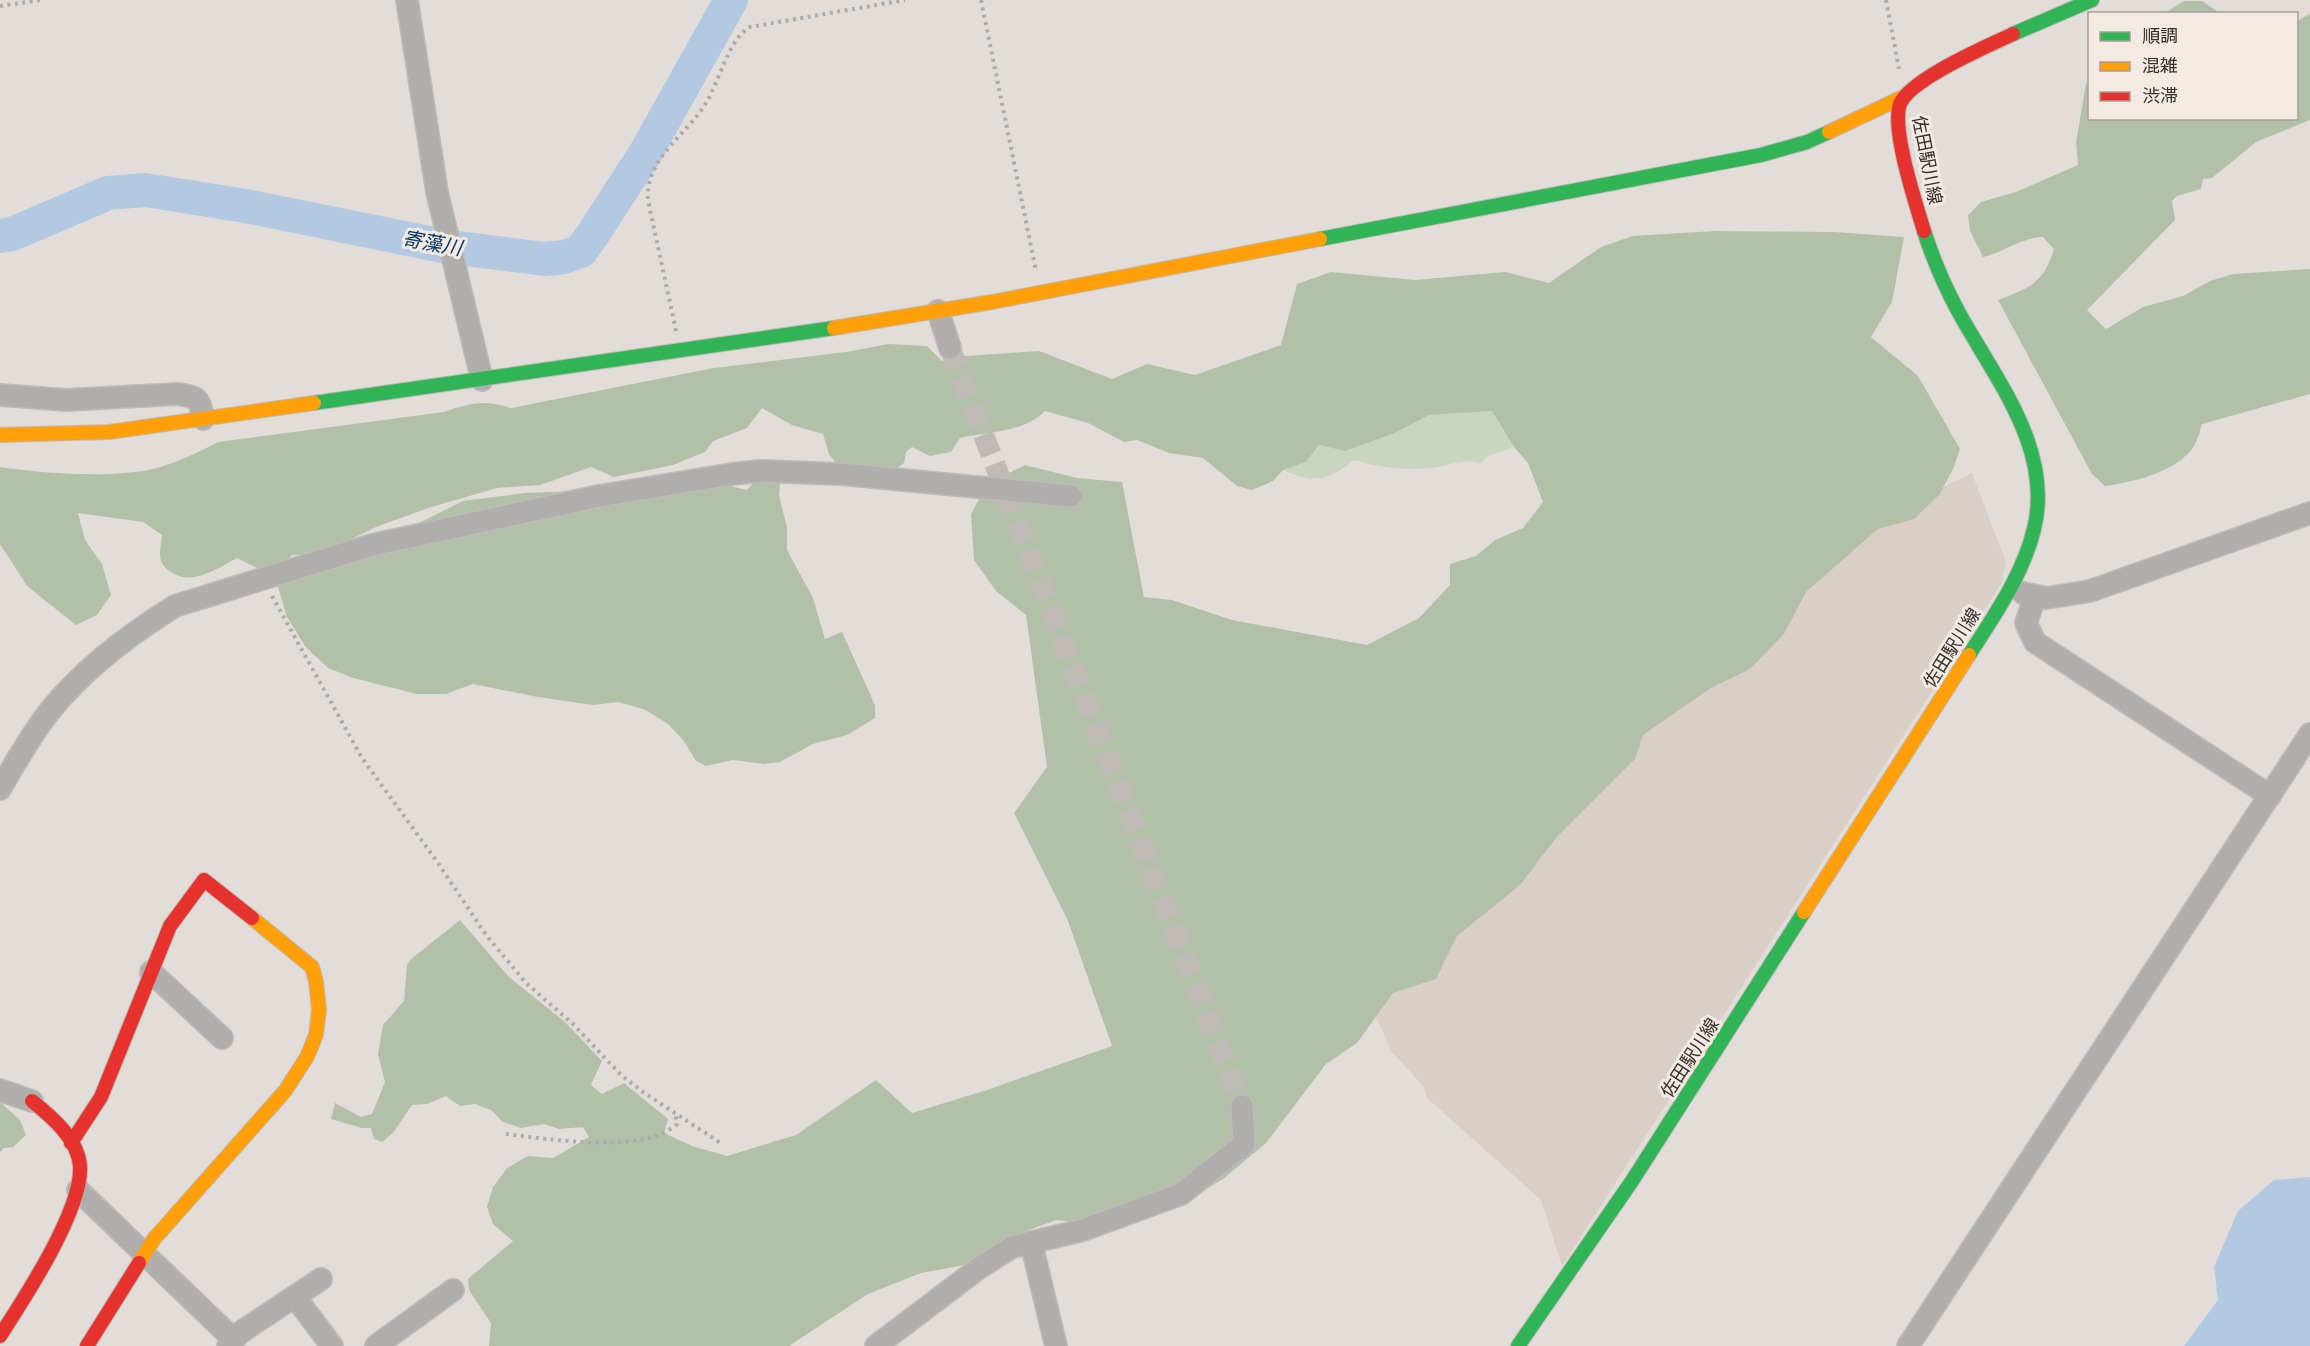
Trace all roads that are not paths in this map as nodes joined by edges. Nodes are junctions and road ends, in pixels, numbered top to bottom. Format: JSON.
{"nodes":[{"id":1,"x":407,"y":0,"type":"edge"},
{"id":2,"x":2092,"y":0,"type":"edge"},
{"id":3,"x":1905,"y":96,"type":"junction"},
{"id":4,"x":938,"y":311,"type":"junction"},
{"id":5,"x":950,"y":348,"type":"tunnel mouth"},
{"id":6,"x":482,"y":380,"type":"junction"},
{"id":7,"x":0,"y":395,"type":"edge"},
{"id":8,"x":203,"y":419,"type":"junction"},
{"id":9,"x":0,"y":435,"type":"edge"},
{"id":10,"x":1071,"y":496,"type":"dead end"},
{"id":11,"x":2310,"y":513,"type":"edge"},
{"id":12,"x":2010,"y":588,"type":"junction"},
{"id":13,"x":2035,"y":597,"type":"junction"},
{"id":14,"x":2310,"y":734,"type":"edge"},
{"id":15,"x":0,"y":789,"type":"edge"},
{"id":16,"x":2270,"y":795,"type":"junction"},
{"id":17,"x":150,"y":972,"type":"junction"},
{"id":18,"x":222,"y":1038,"type":"dead end"},
{"id":19,"x":0,"y":1090,"type":"edge"},
{"id":20,"x":32,"y":1101,"type":"joint"},
{"id":21,"x":1242,"y":1106,"type":"tunnel mouth"},
{"id":22,"x":71,"y":1143,"type":"junction"},
{"id":23,"x":78,"y":1190,"type":"junction"},
{"id":24,"x":1031,"y":1242,"type":"junction"},
{"id":25,"x":144,"y":1254,"type":"junction"},
{"id":26,"x":321,"y":1279,"type":"dead end"},
{"id":27,"x":453,"y":1290,"type":"dead end"},
{"id":28,"x":295,"y":1297,"type":"junction"},
{"id":29,"x":0,"y":1336,"type":"edge"},
{"id":30,"x":230,"y":1342,"type":"edge"},
{"id":31,"x":91,"y":1345,"type":"edge"},
{"id":32,"x":332,"y":1346,"type":"edge"},
{"id":33,"x":376,"y":1346,"type":"edge"},
{"id":34,"x":876,"y":1346,"type":"edge"},
{"id":35,"x":1056,"y":1346,"type":"edge"},
{"id":36,"x":1519,"y":1346,"type":"edge"},
{"id":37,"x":1908,"y":1346,"type":"edge"}],
"edges":[{"from":1,"to":6,"type":"street"},
{"from":2,"to":3,"type":"street","name":"佐田駅川線"},
{"from":3,"to":4,"type":"street"},
{"from":3,"to":12,"type":"street","name":"佐田駅川線"},
{"from":4,"to":5,"type":"street"},
{"from":4,"to":6,"type":"street"},
{"from":6,"to":8,"type":"street"},
{"from":7,"to":8,"type":"street"},
{"from":8,"to":9,"type":"street"},
{"from":10,"to":15,"type":"street"},
{"from":11,"to":13,"type":"street"},
{"from":12,"to":13,"type":"street"},
{"from":12,"to":36,"type":"street","name":"佐田駅川線"},
{"from":13,"to":16,"type":"street"},
{"from":14,"to":16,"type":"street"},
{"from":16,"to":37,"type":"street"},
{"from":17,"to":18,"type":"street"},
{"from":17,"to":22,"type":"street"},
{"from":17,"to":25,"type":"street"},
{"from":19,"to":20,"type":"street"},
{"from":20,"to":22,"type":"street"},
{"from":21,"to":24,"type":"street"},
{"from":22,"to":23,"type":"street"},
{"from":23,"to":25,"type":"street"},
{"from":23,"to":29,"type":"street"},
{"from":24,"to":34,"type":"street"},
{"from":24,"to":35,"type":"street"},
{"from":25,"to":30,"type":"street"},
{"from":25,"to":31,"type":"street"},
{"from":26,"to":28,"type":"street"},
{"from":27,"to":33,"type":"street"},
{"from":28,"to":30,"type":"street"},
{"from":28,"to":32,"type":"street"}]}
